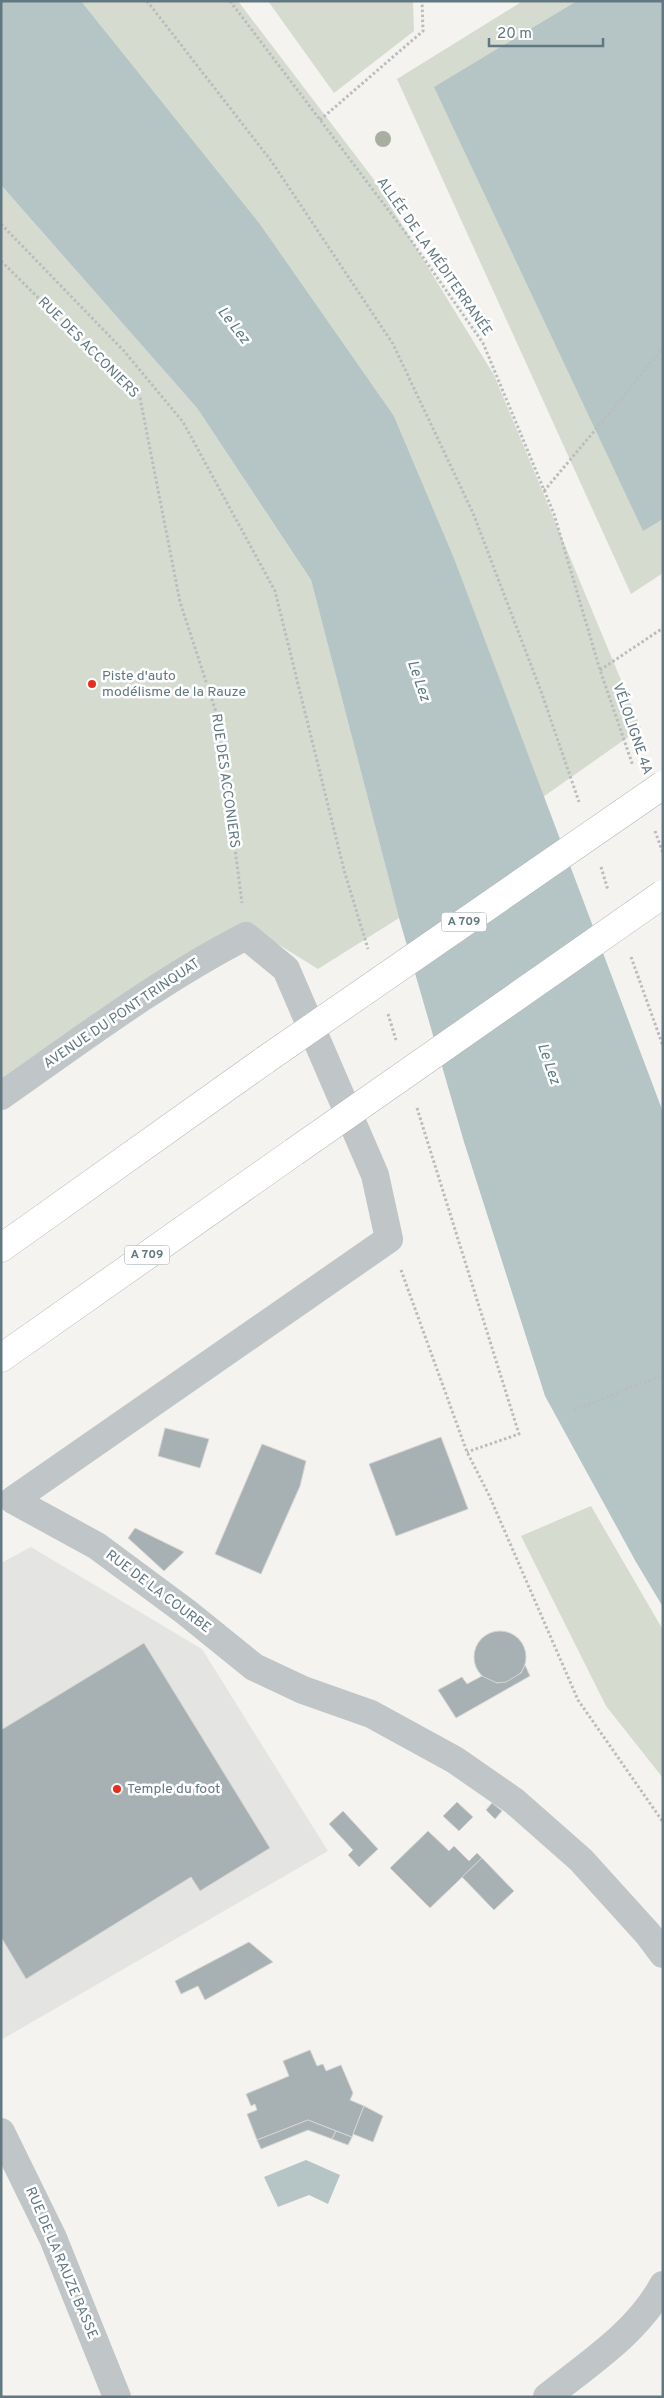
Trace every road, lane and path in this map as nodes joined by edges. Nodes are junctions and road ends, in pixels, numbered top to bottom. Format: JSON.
{"nodes":[{"id":1,"x":148,"y":1,"type":"edge"},
{"id":2,"x":230,"y":1,"type":"edge"},
{"id":3,"x":422,"y":1,"type":"edge"},
{"id":4,"x":320,"y":120,"type":"junction"},
{"id":5,"x":1,"y":224,"type":"edge"},
{"id":6,"x":1,"y":261,"type":"edge"},
{"id":7,"x":663,"y":346,"type":"edge"},
{"id":8,"x":544,"y":491,"type":"junction"},
{"id":9,"x":663,"y":628,"type":"edge"},
{"id":10,"x":600,"y":670,"type":"junction"},
{"id":11,"x":635,"y":770,"type":"dead end"},
{"id":12,"x":663,"y":785,"type":"edge"},
{"id":13,"x":580,"y":805,"type":"dead end"},
{"id":14,"x":653,"y":825,"type":"dead end"},
{"id":15,"x":663,"y":852,"type":"edge"},
{"id":16,"x":598,"y":860,"type":"dead end"},
{"id":17,"x":663,"y":894,"type":"edge"},
{"id":18,"x":611,"y":897,"type":"dead end"},
{"id":19,"x":246,"y":936,"type":"junction"},
{"id":20,"x":630,"y":953,"type":"dead end"},
{"id":21,"x":370,"y":954,"type":"dead end"},
{"id":22,"x":387,"y":1010,"type":"dead end"},
{"id":23,"x":663,"y":1046,"type":"edge"},
{"id":24,"x":398,"y":1047,"type":"dead end"},
{"id":25,"x":1,"y":1096,"type":"edge"},
{"id":26,"x":416,"y":1103,"type":"dead end"},
{"id":27,"x":389,"y":1239,"type":"junction"},
{"id":28,"x":1,"y":1248,"type":"edge"},
{"id":29,"x":1,"y":1358,"type":"edge"},
{"id":30,"x":663,"y":1375,"type":"edge"},
{"id":31,"x":574,"y":1410,"type":"dead end"},
{"id":32,"x":467,"y":1452,"type":"junction"},
{"id":33,"x":7,"y":1504,"type":"edge"},
{"id":34,"x":663,"y":1822,"type":"edge"},
{"id":35,"x":663,"y":1954,"type":"edge"},
{"id":36,"x":1,"y":2132,"type":"edge"},
{"id":37,"x":663,"y":2285,"type":"edge"},
{"id":38,"x":116,"y":2397,"type":"edge"},
{"id":39,"x":548,"y":2397,"type":"edge"}],
"edges":[{"from":1,"to":13,"type":"path"},
{"from":2,"to":4,"type":"path","name":"ALLÉE DE LA MÉDITERRANÉE"},
{"from":3,"to":4,"type":"path"},
{"from":4,"to":8,"type":"path","name":"ALLÉE DE LA MÉDITERRANÉE"},
{"from":5,"to":21,"type":"path"},
{"from":6,"to":19,"type":"path","name":"RUE DES ACCONIERS"},
{"from":7,"to":8,"type":"path"},
{"from":8,"to":10,"type":"path","name":"ALLÉE DE LA MÉDITERRANÉE"},
{"from":9,"to":10,"type":"path"},
{"from":10,"to":11,"type":"path","name":"VÉLOLIGNE 4A"},
{"from":12,"to":28,"type":"highway","number":"A 709","bridge":true},
{"from":14,"to":15,"type":"path"},
{"from":16,"to":18,"type":"path"},
{"from":17,"to":29,"type":"highway","number":"A 709","bridge":true},
{"from":19,"to":25,"type":"street","name":"AVENUE DU PONT TRINQUAT"},
{"from":19,"to":27,"type":"street"},
{"from":20,"to":23,"type":"path"},
{"from":22,"to":24,"type":"path"},
{"from":26,"to":32,"type":"path"},
{"from":27,"to":32,"type":"path"},
{"from":27,"to":33,"type":"street","name":"RUE DE LA COURBE"},
{"from":30,"to":31,"type":"path"},
{"from":32,"to":34,"type":"path"},
{"from":33,"to":35,"type":"street","name":"RUE DE LA COURBE"},
{"from":36,"to":38,"type":"street","name":"RUE DE LA RAUZE BASSE"},
{"from":37,"to":39,"type":"street"}]}
